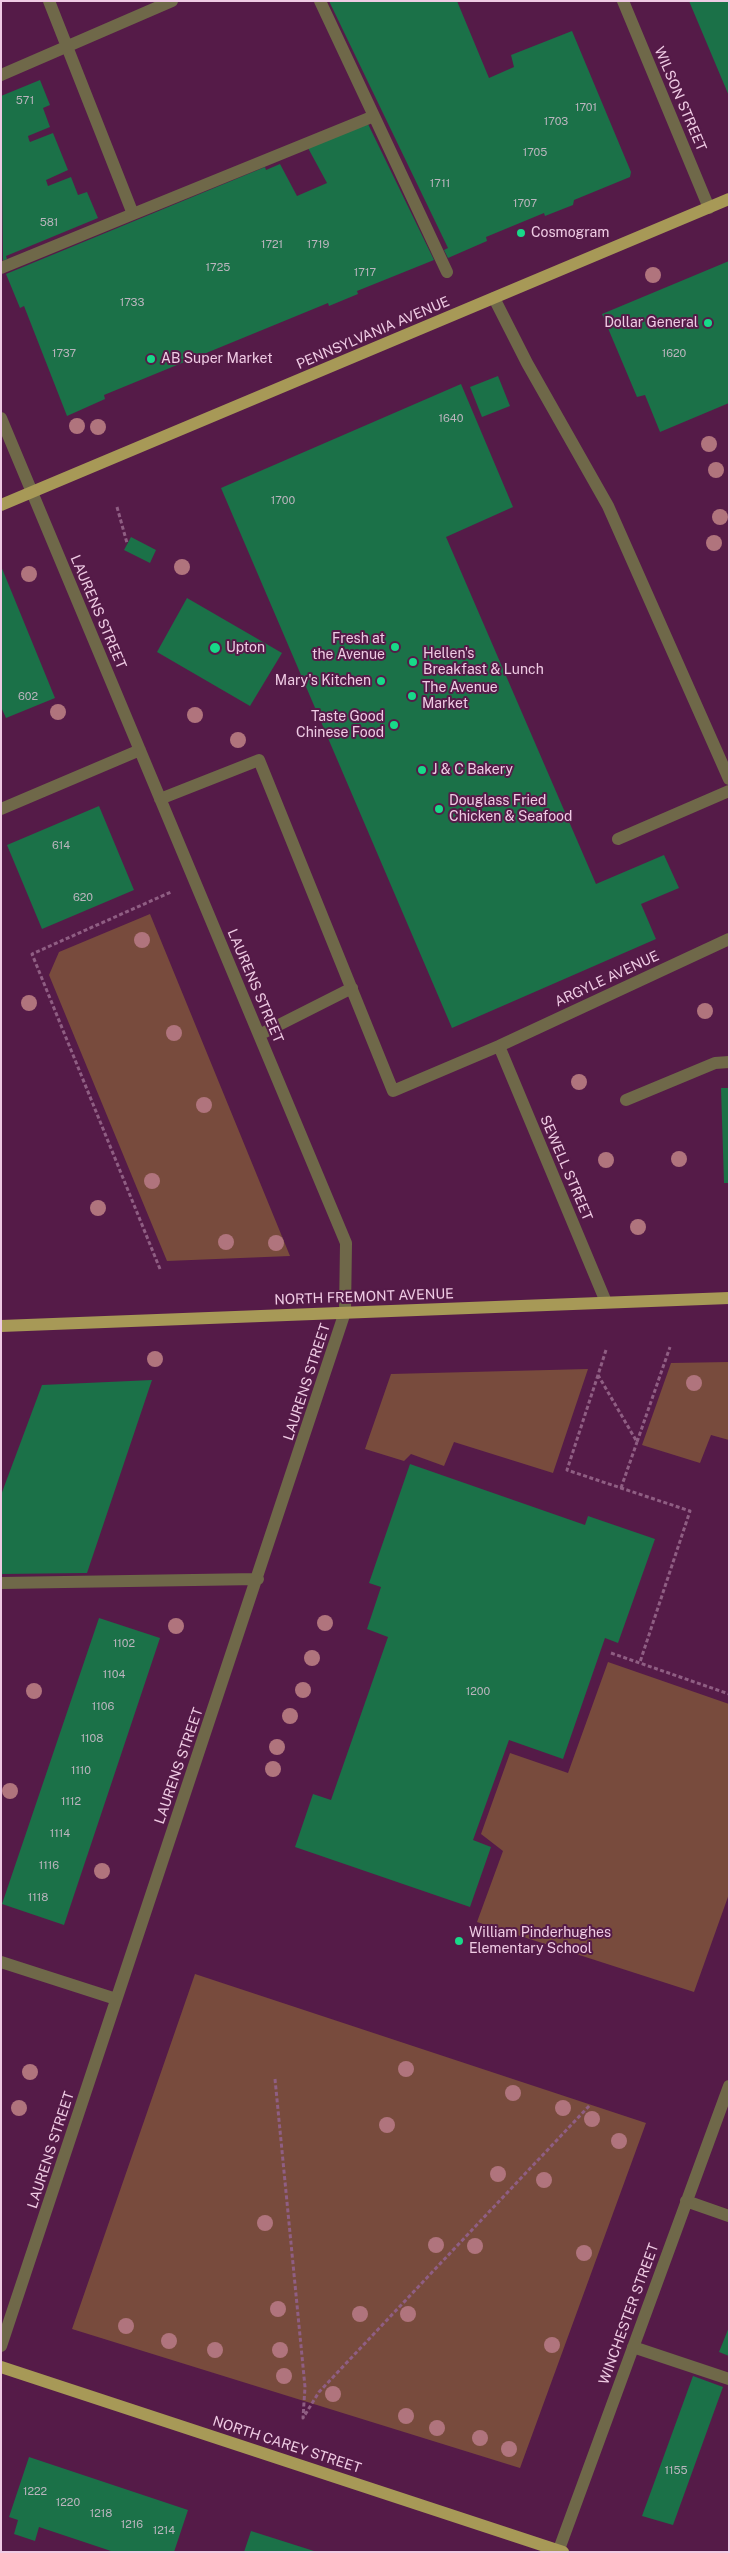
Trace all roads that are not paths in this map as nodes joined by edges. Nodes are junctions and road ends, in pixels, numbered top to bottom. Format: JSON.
{"nodes":[{"id":1,"x":49,"y":1,"type":"edge"},
{"id":2,"x":172,"y":1,"type":"edge"},
{"id":3,"x":320,"y":1,"type":"edge"},
{"id":4,"x":623,"y":1,"type":"edge"},
{"id":5,"x":68,"y":46,"type":"junction"},
{"id":6,"x":1,"y":75,"type":"edge"},
{"id":7,"x":374,"y":116,"type":"junction"},
{"id":8,"x":729,"y":199,"type":"edge"},
{"id":9,"x":709,"y":208,"type":"junction"},
{"id":10,"x":132,"y":214,"type":"junction"},
{"id":11,"x":1,"y":268,"type":"edge"},
{"id":12,"x":447,"y":272,"type":"dead end"},
{"id":13,"x":494,"y":298,"type":"junction"},
{"id":14,"x":1,"y":418,"type":"edge"},
{"id":15,"x":33,"y":492,"type":"junction"},
{"id":16,"x":1,"y":505,"type":"edge"},
{"id":17,"x":140,"y":750,"type":"junction"},
{"id":18,"x":729,"y":779,"type":"edge"},
{"id":19,"x":729,"y":792,"type":"edge"},
{"id":20,"x":160,"y":799,"type":"junction"},
{"id":21,"x":1,"y":809,"type":"edge"},
{"id":22,"x":618,"y":839,"type":"dead end"},
{"id":23,"x":729,"y":938,"type":"edge"},
{"id":24,"x":352,"y":988,"type":"junction"},
{"id":25,"x":259,"y":1035,"type":"junction"},
{"id":26,"x":499,"y":1046,"type":"junction"},
{"id":27,"x":729,"y":1062,"type":"edge"},
{"id":28,"x":626,"y":1100,"type":"dead end"},
{"id":29,"x":729,"y":1298,"type":"edge"},
{"id":30,"x":606,"y":1302,"type":"junction"},
{"id":31,"x":345,"y":1312,"type":"junction"},
{"id":32,"x":1,"y":1326,"type":"edge"},
{"id":33,"x":258,"y":1579,"type":"junction"},
{"id":34,"x":1,"y":1583,"type":"edge"},
{"id":35,"x":1,"y":1962,"type":"edge"},
{"id":36,"x":116,"y":1999,"type":"junction"},
{"id":37,"x":729,"y":2086,"type":"edge"},
{"id":38,"x":686,"y":2201,"type":"junction"},
{"id":39,"x":729,"y":2216,"type":"edge"},
{"id":40,"x":1,"y":2346,"type":"edge"},
{"id":41,"x":633,"y":2347,"type":"junction"},
{"id":42,"x":1,"y":2367,"type":"edge"},
{"id":43,"x":729,"y":2379,"type":"edge"},
{"id":44,"x":560,"y":2551,"type":"edge"}],
"edges":[{"from":1,"to":5,"type":"street"},
{"from":2,"to":5,"type":"street"},
{"from":3,"to":7,"type":"street"},
{"from":4,"to":9,"type":"street","name":"WILSON STREET"},
{"from":5,"to":6,"type":"street"},
{"from":5,"to":10,"type":"street"},
{"from":7,"to":10,"type":"street"},
{"from":7,"to":12,"type":"street"},
{"from":8,"to":9,"type":"main road","name":"PENNSYLVANIA AVENUE"},
{"from":9,"to":13,"type":"main road","name":"PENNSYLVANIA AVENUE"},
{"from":10,"to":11,"type":"street"},
{"from":13,"to":15,"type":"main road","name":"PENNSYLVANIA AVENUE"},
{"from":13,"to":18,"type":"street"},
{"from":14,"to":15,"type":"street","name":"LAURENS STREET"},
{"from":15,"to":16,"type":"main road","name":"PENNSYLVANIA AVENUE"},
{"from":15,"to":17,"type":"street","name":"LAURENS STREET"},
{"from":17,"to":20,"type":"street","name":"LAURENS STREET"},
{"from":17,"to":21,"type":"street"},
{"from":19,"to":22,"type":"street"},
{"from":20,"to":24,"type":"street"},
{"from":20,"to":25,"type":"street","name":"LAURENS STREET"},
{"from":23,"to":26,"type":"street","name":"ARGYLE AVENUE"},
{"from":24,"to":25,"type":"street"},
{"from":24,"to":26,"type":"street","name":"ARGYLE AVENUE"},
{"from":25,"to":31,"type":"street","name":"LAURENS STREET"},
{"from":26,"to":30,"type":"street","name":"SEWELL STREET"},
{"from":27,"to":28,"type":"street"},
{"from":29,"to":30,"type":"main road","name":"NORTH FREMONT AVENUE"},
{"from":30,"to":31,"type":"main road","name":"NORTH FREMONT AVENUE"},
{"from":31,"to":32,"type":"main road","name":"NORTH FREMONT AVENUE"},
{"from":31,"to":33,"type":"street","name":"LAURENS STREET"},
{"from":33,"to":34,"type":"street"},
{"from":33,"to":36,"type":"street","name":"LAURENS STREET"},
{"from":35,"to":36,"type":"street"},
{"from":36,"to":40,"type":"street","name":"LAURENS STREET"},
{"from":37,"to":38,"type":"street","name":"WINCHESTER STREET"},
{"from":38,"to":39,"type":"street"},
{"from":38,"to":41,"type":"street","name":"WINCHESTER STREET"},
{"from":41,"to":43,"type":"street"},
{"from":41,"to":44,"type":"street","name":"WINCHESTER STREET"},
{"from":42,"to":44,"type":"main road","name":"NORTH CAREY STREET"}]}
